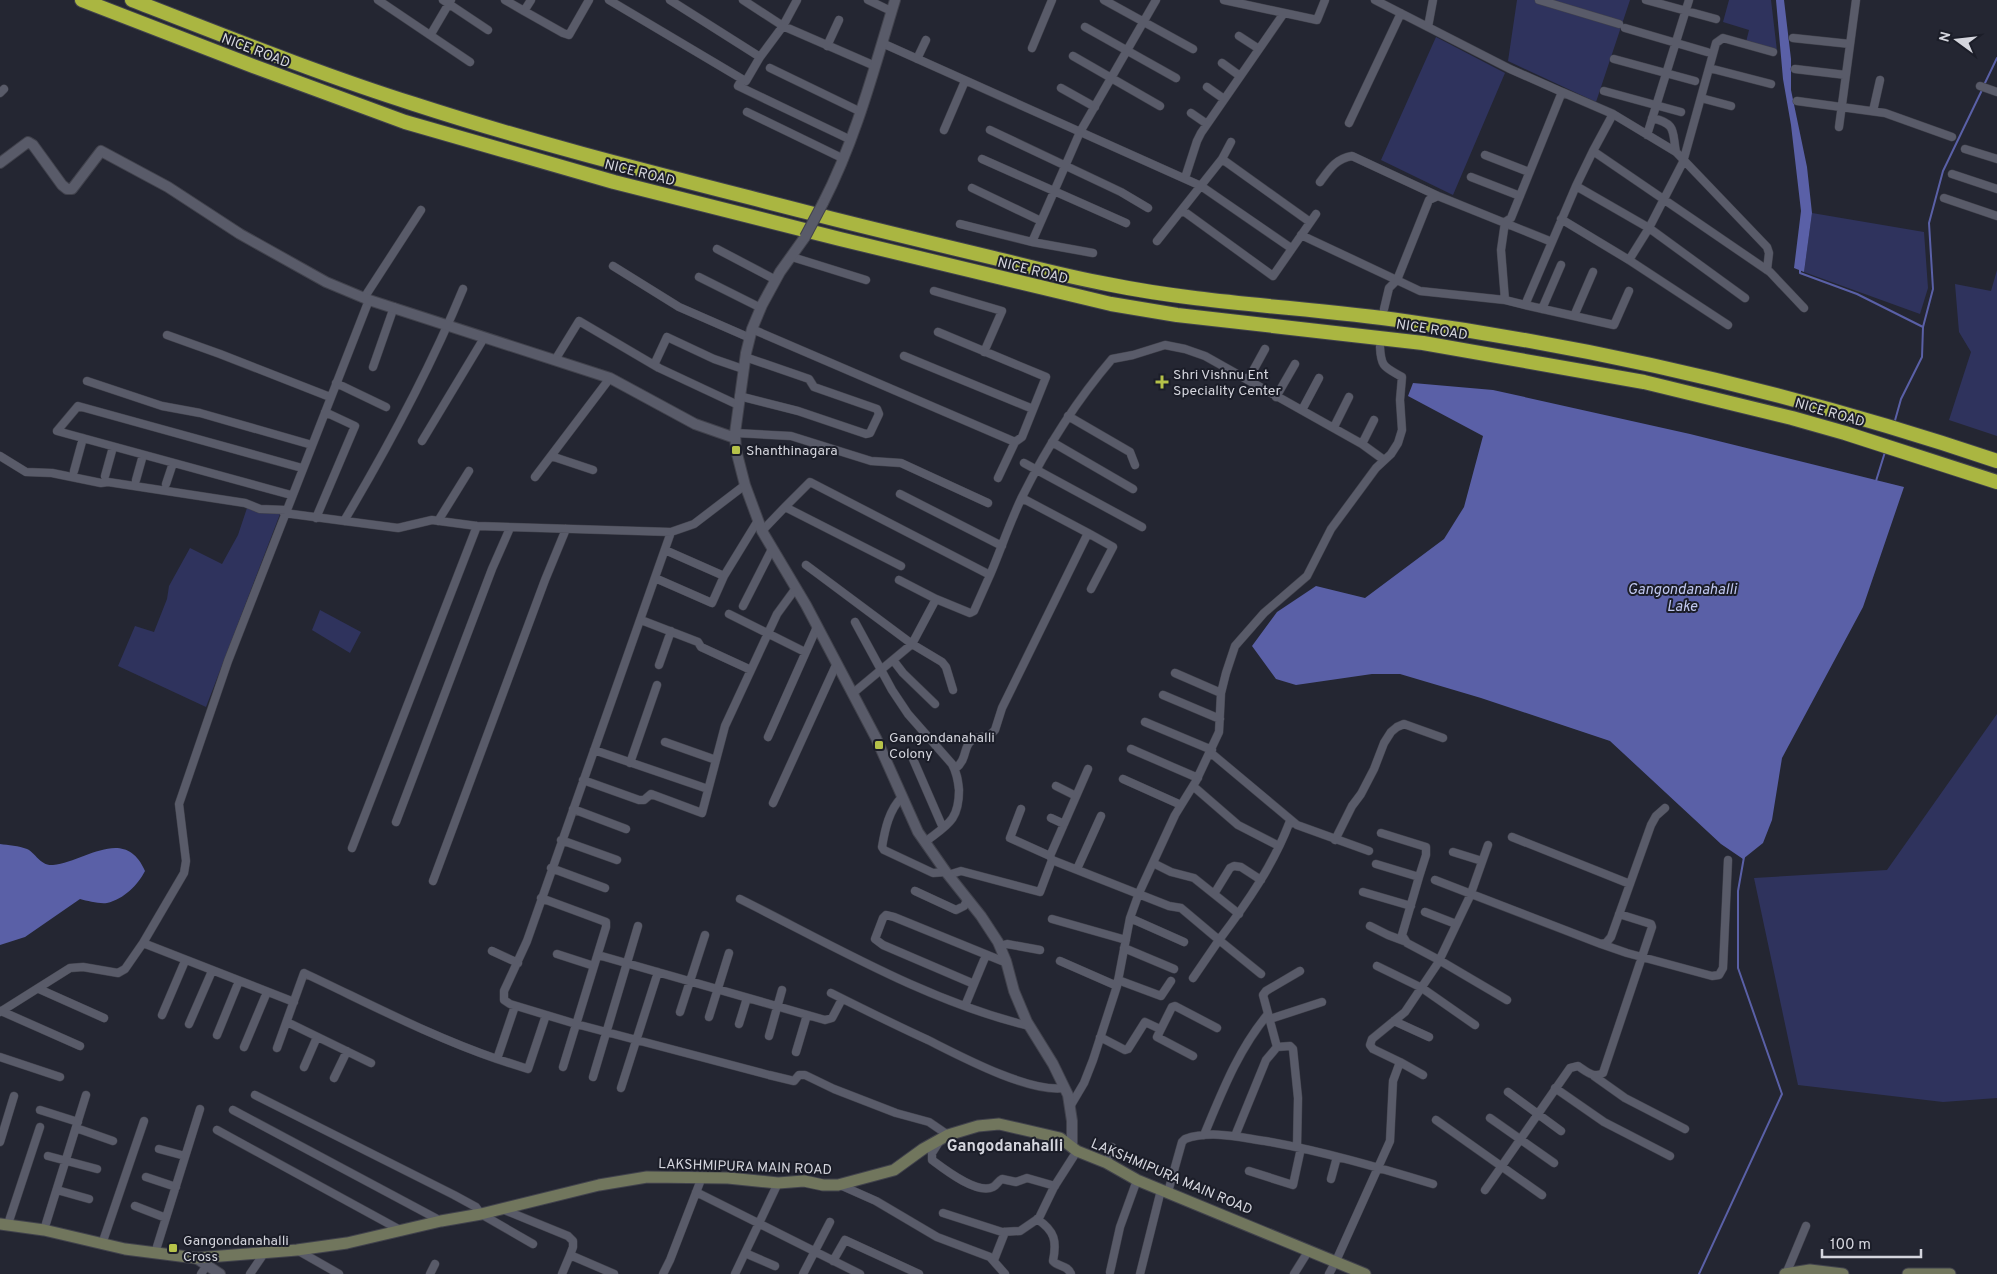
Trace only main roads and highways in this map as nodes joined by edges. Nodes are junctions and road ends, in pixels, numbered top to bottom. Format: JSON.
{"nodes":[{"id":1,"x":82,"y":0,"type":"edge"},
{"id":2,"x":132,"y":0,"type":"edge"},
{"id":3,"x":1997,"y":461,"type":"edge"},
{"id":4,"x":1997,"y":482,"type":"edge"},
{"id":5,"x":4,"y":1224,"type":"edge"},
{"id":6,"x":1365,"y":1274,"type":"edge"},
{"id":7,"x":1785,"y":1274,"type":"edge"},
{"id":8,"x":1843,"y":1274,"type":"edge"},
{"id":9,"x":1908,"y":1274,"type":"edge"},
{"id":10,"x":1950,"y":1274,"type":"edge"}],
"edges":[{"from":1,"to":4,"type":"highway","name":"NICE ROAD"},
{"from":2,"to":3,"type":"highway","name":"NICE ROAD"},
{"from":5,"to":6,"type":"main road","name":"LAKSHMIPURA MAIN ROAD"},
{"from":7,"to":8,"type":"main road"},
{"from":9,"to":10,"type":"main road"}]}
